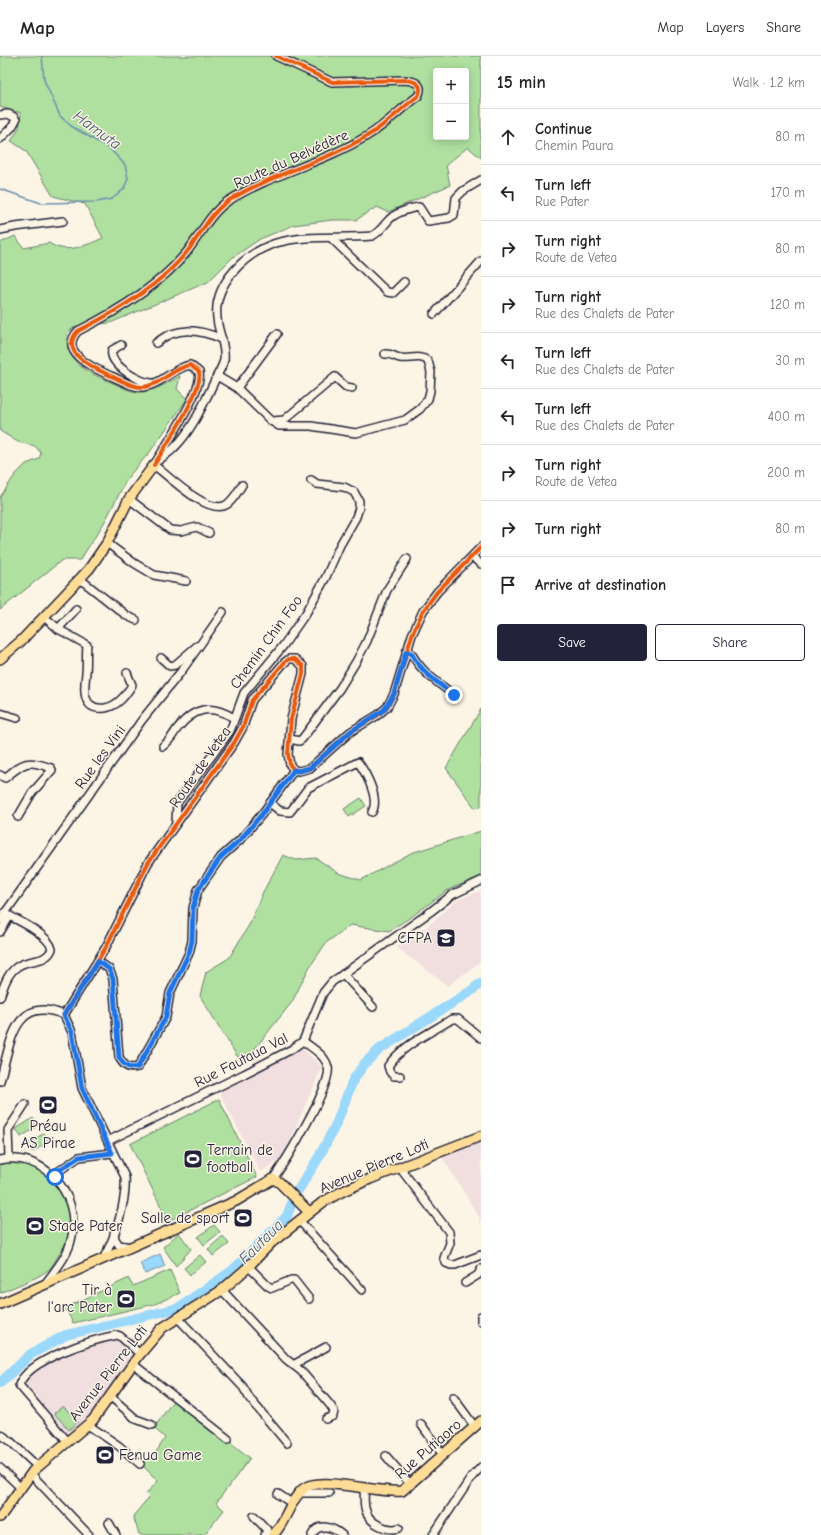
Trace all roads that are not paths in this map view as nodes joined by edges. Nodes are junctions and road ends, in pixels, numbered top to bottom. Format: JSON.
{"nodes":[{"id":1,"x":276,"y":56,"type":"edge"},
{"id":2,"x":0,"y":115,"type":"edge"},
{"id":3,"x":0,"y":139,"type":"edge"},
{"id":4,"x":481,"y":180,"type":"edge"},
{"id":5,"x":63,"y":221,"type":"dead end"},
{"id":6,"x":0,"y":230,"type":"edge"},
{"id":7,"x":331,"y":238,"type":"junction"},
{"id":8,"x":481,"y":262,"type":"edge"},
{"id":9,"x":404,"y":282,"type":"dead end"},
{"id":10,"x":434,"y":314,"type":"dead end"},
{"id":11,"x":277,"y":334,"type":"dead end"},
{"id":12,"x":222,"y":339,"type":"junction"},
{"id":13,"x":156,"y":343,"type":"dead end"},
{"id":14,"x":121,"y":345,"type":"dead end"},
{"id":15,"x":385,"y":354,"type":"dead end"},
{"id":16,"x":217,"y":376,"type":"junction"},
{"id":17,"x":156,"y":383,"type":"junction"},
{"id":18,"x":237,"y":388,"type":"junction"},
{"id":19,"x":352,"y":388,"type":"dead end"},
{"id":20,"x":271,"y":420,"type":"junction"},
{"id":21,"x":154,"y":465,"type":"junction"},
{"id":22,"x":311,"y":480,"type":"dead end"},
{"id":23,"x":242,"y":485,"type":"dead end"},
{"id":24,"x":129,"y":499,"type":"junction"},
{"id":25,"x":209,"y":533,"type":"dead end"},
{"id":26,"x":107,"y":543,"type":"junction"},
{"id":27,"x":481,"y":547,"type":"edge"},
{"id":28,"x":472,"y":557,"type":"junction"},
{"id":29,"x":407,"y":559,"type":"dead end"},
{"id":30,"x":481,"y":564,"type":"edge"},
{"id":31,"x":80,"y":579,"type":"junction"},
{"id":32,"x":186,"y":581,"type":"dead end"},
{"id":33,"x":76,"y":609,"type":"dead end"},
{"id":34,"x":223,"y":612,"type":"dead end"},
{"id":35,"x":44,"y":617,"type":"junction"},
{"id":36,"x":136,"y":620,"type":"dead end"},
{"id":37,"x":58,"y":629,"type":"junction"},
{"id":38,"x":203,"y":641,"type":"junction"},
{"id":39,"x":406,"y":652,"type":"junction"},
{"id":40,"x":161,"y":658,"type":"dead end"},
{"id":41,"x":0,"y":659,"type":"edge"},
{"id":42,"x":127,"y":673,"type":"dead end"},
{"id":43,"x":454,"y":695,"type":"dead end"},
{"id":44,"x":0,"y":713,"type":"edge"},
{"id":45,"x":17,"y":718,"type":"dead end"},
{"id":46,"x":234,"y":718,"type":"junction"},
{"id":47,"x":290,"y":739,"type":"junction"},
{"id":48,"x":163,"y":746,"type":"dead end"},
{"id":49,"x":294,"y":770,"type":"junction"},
{"id":50,"x":0,"y":775,"type":"edge"},
{"id":51,"x":270,"y":803,"type":"junction"},
{"id":52,"x":372,"y":812,"type":"dead end"},
{"id":53,"x":18,"y":817,"type":"dead end"},
{"id":54,"x":176,"y":822,"type":"junction"},
{"id":55,"x":481,"y":881,"type":"edge"},
{"id":56,"x":7,"y":915,"type":"junction"},
{"id":57,"x":0,"y":920,"type":"edge"},
{"id":58,"x":0,"y":932,"type":"edge"},
{"id":59,"x":98,"y":961,"type":"junction"},
{"id":60,"x":343,"y":974,"type":"junction"},
{"id":61,"x":0,"y":997,"type":"edge"},
{"id":62,"x":373,"y":1007,"type":"dead end"},
{"id":63,"x":64,"y":1015,"type":"junction"},
{"id":64,"x":481,"y":1038,"type":"edge"},
{"id":65,"x":303,"y":1041,"type":"junction"},
{"id":66,"x":400,"y":1076,"type":"dead end"},
{"id":67,"x":0,"y":1081,"type":"edge"},
{"id":68,"x":25,"y":1104,"type":"dead end"},
{"id":69,"x":481,"y":1136,"type":"edge"},
{"id":70,"x":108,"y":1141,"type":"junction"},
{"id":71,"x":112,"y":1153,"type":"junction"},
{"id":72,"x":9,"y":1158,"type":"junction"},
{"id":73,"x":0,"y":1160,"type":"edge"},
{"id":74,"x":400,"y":1168,"type":"junction"},
{"id":75,"x":52,"y":1175,"type":"junction"},
{"id":76,"x":273,"y":1179,"type":"junction"},
{"id":77,"x":309,"y":1212,"type":"junction"},
{"id":78,"x":299,"y":1220,"type":"junction"},
{"id":79,"x":114,"y":1232,"type":"junction"},
{"id":80,"x":131,"y":1247,"type":"junction"},
{"id":81,"x":481,"y":1255,"type":"edge"},
{"id":82,"x":103,"y":1259,"type":"junction"},
{"id":83,"x":248,"y":1267,"type":"junction"},
{"id":84,"x":481,"y":1269,"type":"edge"},
{"id":85,"x":465,"y":1282,"type":"dead end"},
{"id":86,"x":45,"y":1284,"type":"junction"},
{"id":87,"x":222,"y":1290,"type":"junction"},
{"id":88,"x":362,"y":1290,"type":"dead end"},
{"id":89,"x":309,"y":1299,"type":"dead end"},
{"id":90,"x":0,"y":1304,"type":"edge"},
{"id":91,"x":481,"y":1316,"type":"edge"},
{"id":92,"x":178,"y":1318,"type":"junction"},
{"id":93,"x":481,"y":1321,"type":"edge"},
{"id":94,"x":326,"y":1347,"type":"dead end"},
{"id":95,"x":140,"y":1354,"type":"junction"},
{"id":96,"x":133,"y":1364,"type":"junction"},
{"id":97,"x":293,"y":1365,"type":"junction"},
{"id":98,"x":110,"y":1396,"type":"junction"},
{"id":99,"x":453,"y":1397,"type":"dead end"},
{"id":100,"x":326,"y":1419,"type":"dead end"},
{"id":101,"x":421,"y":1424,"type":"dead end"},
{"id":102,"x":478,"y":1424,"type":"edge"},
{"id":103,"x":88,"y":1425,"type":"junction"},
{"id":104,"x":152,"y":1425,"type":"dead end"},
{"id":105,"x":0,"y":1434,"type":"edge"},
{"id":106,"x":228,"y":1439,"type":"dead end"},
{"id":107,"x":68,"y":1442,"type":"junction"},
{"id":108,"x":287,"y":1443,"type":"dead end"},
{"id":109,"x":386,"y":1456,"type":"dead end"},
{"id":110,"x":443,"y":1456,"type":"junction"},
{"id":111,"x":140,"y":1464,"type":"dead end"},
{"id":112,"x":481,"y":1467,"type":"edge"},
{"id":113,"x":0,"y":1468,"type":"edge"},
{"id":114,"x":34,"y":1471,"type":"junction"},
{"id":115,"x":411,"y":1484,"type":"junction"},
{"id":116,"x":21,"y":1488,"type":"junction"},
{"id":117,"x":364,"y":1489,"type":"junction"},
{"id":118,"x":299,"y":1493,"type":"junction"},
{"id":119,"x":278,"y":1494,"type":"dead end"},
{"id":120,"x":329,"y":1494,"type":"dead end"},
{"id":121,"x":293,"y":1504,"type":"junction"},
{"id":122,"x":1,"y":1513,"type":"edge"},
{"id":123,"x":254,"y":1516,"type":"dead end"},
{"id":124,"x":109,"y":1523,"type":"dead end"},
{"id":125,"x":399,"y":1528,"type":"dead end"},
{"id":126,"x":89,"y":1535,"type":"edge"},
{"id":127,"x":116,"y":1535,"type":"edge"},
{"id":128,"x":265,"y":1535,"type":"edge"},
{"id":129,"x":273,"y":1535,"type":"edge"},
{"id":130,"x":312,"y":1535,"type":"edge"},
{"id":131,"x":342,"y":1535,"type":"edge"},
{"id":132,"x":433,"y":1535,"type":"edge"}],
"edges":[{"from":1,"to":17,"type":"street","name":"Route du Belvédère"},
{"from":2,"to":3,"type":"street"},
{"from":4,"to":7,"type":"street"},
{"from":5,"to":6,"type":"street"},
{"from":7,"to":9,"type":"street"},
{"from":7,"to":12,"type":"street"},
{"from":8,"to":10,"type":"street"},
{"from":11,"to":18,"type":"street"},
{"from":12,"to":13,"type":"street"},
{"from":12,"to":16,"type":"street"},
{"from":14,"to":17,"type":"street"},
{"from":15,"to":20,"type":"street"},
{"from":16,"to":18,"type":"street"},
{"from":16,"to":21,"type":"street"},
{"from":17,"to":21,"type":"street","name":"Route du Belvédère"},
{"from":18,"to":20,"type":"street"},
{"from":19,"to":20,"type":"street"},
{"from":21,"to":23,"type":"street"},
{"from":21,"to":24,"type":"main road"},
{"from":22,"to":46,"type":"street","name":"Chemin Chin Foo"},
{"from":24,"to":25,"type":"street"},
{"from":24,"to":26,"type":"main road"},
{"from":26,"to":31,"type":"main road"},
{"from":26,"to":32,"type":"street"},
{"from":27,"to":28,"type":"street"},
{"from":28,"to":30,"type":"street"},
{"from":28,"to":39,"type":"street"},
{"from":29,"to":47,"type":"street"},
{"from":31,"to":35,"type":"main road"},
{"from":31,"to":36,"type":"street"},
{"from":33,"to":37,"type":"street"},
{"from":34,"to":38,"type":"street","name":"Rue les Vini"},
{"from":35,"to":37,"type":"street"},
{"from":35,"to":41,"type":"main road"},
{"from":37,"to":42,"type":"street"},
{"from":38,"to":40,"type":"street"},
{"from":38,"to":56,"type":"street","name":"Rue les Vini"},
{"from":39,"to":43,"type":"street"},
{"from":39,"to":49,"type":"street"},
{"from":44,"to":45,"type":"street"},
{"from":46,"to":48,"type":"street"},
{"from":46,"to":54,"type":"street","name":"Chemin Chin Foo"},
{"from":47,"to":49,"type":"street","name":"Route de Vetea"},
{"from":47,"to":54,"type":"street","name":"Route de Vetea"},
{"from":49,"to":51,"type":"street"},
{"from":50,"to":53,"type":"street"},
{"from":51,"to":52,"type":"street"},
{"from":51,"to":59,"type":"street"},
{"from":54,"to":59,"type":"street","name":"Route de Vetea"},
{"from":55,"to":60,"type":"street"},
{"from":56,"to":57,"type":"street","name":"Rue les Vini"},
{"from":56,"to":58,"type":"street"},
{"from":56,"to":61,"type":"street"},
{"from":59,"to":63,"type":"street","name":"Route de Vetea"},
{"from":60,"to":62,"type":"street"},
{"from":60,"to":65,"type":"street"},
{"from":63,"to":67,"type":"street"},
{"from":63,"to":70,"type":"street"},
{"from":64,"to":66,"type":"street"},
{"from":65,"to":70,"type":"street","name":"Rue Fautaua Val"},
{"from":65,"to":76,"type":"street","name":"Rue Fautaua Val"},
{"from":68,"to":72,"type":"street"},
{"from":69,"to":74,"type":"main road","name":"Avenue Pierre Loti"},
{"from":70,"to":71,"type":"street"},
{"from":71,"to":75,"type":"street"},
{"from":71,"to":79,"type":"street"},
{"from":72,"to":73,"type":"street"},
{"from":72,"to":75,"type":"street"},
{"from":74,"to":77,"type":"main road","name":"Avenue Pierre Loti"},
{"from":74,"to":81,"type":"street"},
{"from":75,"to":86,"type":"street"},
{"from":76,"to":77,"type":"main road"},
{"from":76,"to":80,"type":"main road"},
{"from":77,"to":78,"type":"main road","name":"Avenue Pierre Loti"},
{"from":78,"to":83,"type":"main road","name":"Avenue Pierre Loti"},
{"from":78,"to":88,"type":"street"},
{"from":79,"to":80,"type":"street"},
{"from":79,"to":82,"type":"street"},
{"from":80,"to":82,"type":"main road"},
{"from":82,"to":86,"type":"main road"},
{"from":83,"to":87,"type":"main road","name":"Avenue Pierre Loti"},
{"from":83,"to":89,"type":"street"},
{"from":84,"to":85,"type":"street"},
{"from":86,"to":90,"type":"main road"},
{"from":87,"to":92,"type":"main road","name":"Avenue Pierre Loti"},
{"from":87,"to":97,"type":"street"},
{"from":91,"to":93,"type":"street"},
{"from":92,"to":95,"type":"main road","name":"Avenue Pierre Loti"},
{"from":92,"to":108,"type":"street"},
{"from":94,"to":97,"type":"street"},
{"from":95,"to":96,"type":"main road","name":"Avenue Pierre Loti"},
{"from":95,"to":107,"type":"street"},
{"from":96,"to":98,"type":"main road","name":"Avenue Pierre Loti"},
{"from":96,"to":106,"type":"street"},
{"from":97,"to":100,"type":"street"},
{"from":98,"to":103,"type":"main road","name":"Avenue Pierre Loti"},
{"from":98,"to":104,"type":"street"},
{"from":99,"to":102,"type":"street"},
{"from":101,"to":110,"type":"street"},
{"from":102,"to":110,"type":"main road","name":"Rue Putiaoro"},
{"from":103,"to":107,"type":"main road","name":"Avenue Pierre Loti"},
{"from":103,"to":111,"type":"street"},
{"from":105,"to":114,"type":"street"},
{"from":107,"to":114,"type":"main road","name":"Avenue Pierre Loti"},
{"from":109,"to":115,"type":"street"},
{"from":110,"to":115,"type":"main road","name":"Rue Putiaoro"},
{"from":112,"to":132,"type":"street"},
{"from":113,"to":116,"type":"street"},
{"from":114,"to":116,"type":"main road","name":"Avenue Pierre Loti"},
{"from":114,"to":126,"type":"street"},
{"from":115,"to":117,"type":"main road","name":"Rue Putiaoro"},
{"from":116,"to":122,"type":"main road","name":"Avenue Pierre Loti"},
{"from":117,"to":118,"type":"main road","name":"Rue Putiaoro"},
{"from":117,"to":125,"type":"street"},
{"from":118,"to":120,"type":"street"},
{"from":118,"to":121,"type":"main road"},
{"from":119,"to":121,"type":"street"},
{"from":121,"to":129,"type":"main road"},
{"from":123,"to":128,"type":"street"},
{"from":124,"to":127,"type":"street"},
{"from":130,"to":131,"type":"street"}]}
